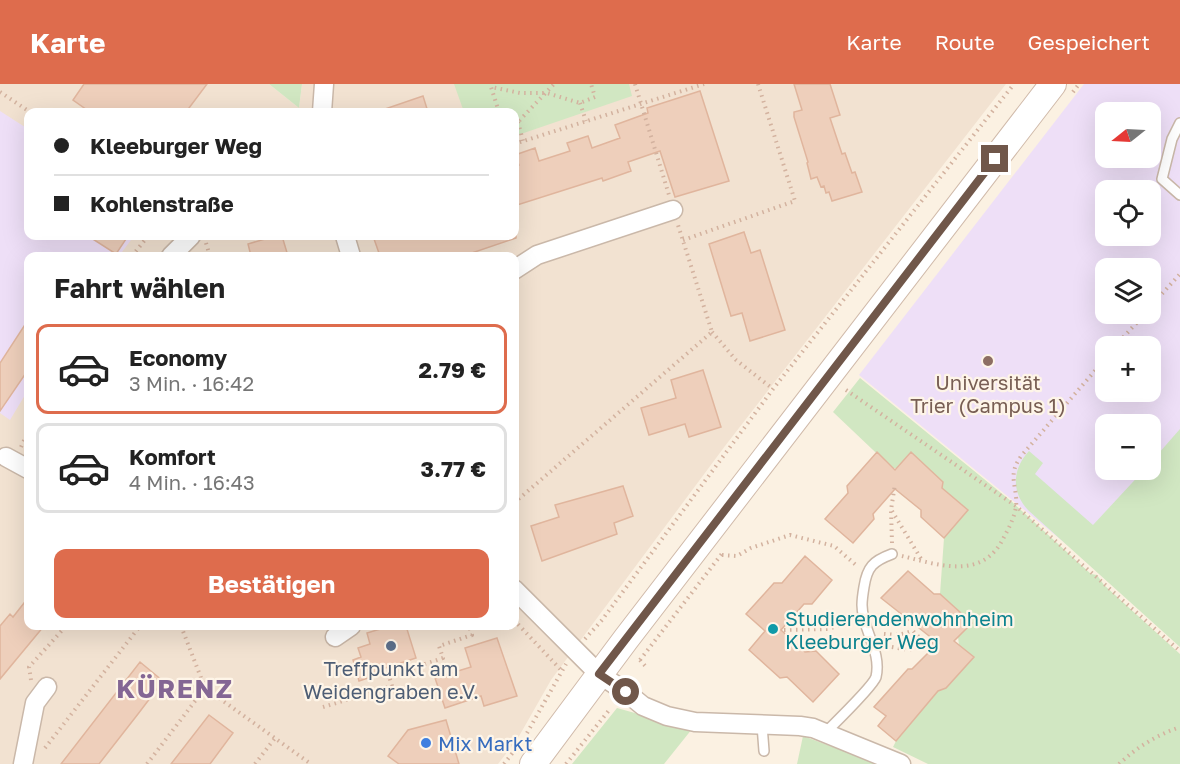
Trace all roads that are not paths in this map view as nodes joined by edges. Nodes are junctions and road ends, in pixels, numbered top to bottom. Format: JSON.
{"nodes":[{"id":1,"x":324,"y":84,"type":"edge"},
{"id":2,"x":1053,"y":84,"type":"edge"},
{"id":3,"x":322,"y":108,"type":"edge"},
{"id":4,"x":1180,"y":123,"type":"edge"},
{"id":5,"x":1180,"y":195,"type":"edge"},
{"id":6,"x":673,"y":210,"type":"road end"},
{"id":7,"x":186,"y":240,"type":"edge"},
{"id":8,"x":175,"y":252,"type":"edge"},
{"id":9,"x":519,"y":267,"type":"edge"},
{"id":10,"x":3,"y":455,"type":"edge"},
{"id":11,"x":24,"y":467,"type":"edge"},
{"id":12,"x":892,"y":554,"type":"road end"},
{"id":13,"x":519,"y":594,"type":"edge"},
{"id":14,"x":345,"y":630,"type":"edge"},
{"id":15,"x":335,"y":637,"type":"dead end"},
{"id":16,"x":599,"y":674,"type":"junction"},
{"id":17,"x":47,"y":687,"type":"dead end"},
{"id":18,"x":762,"y":725,"type":"junction"},
{"id":19,"x":826,"y":732,"type":"junction"},
{"id":20,"x":764,"y":751,"type":"dead end"},
{"id":21,"x":524,"y":756,"type":"edge"},
{"id":22,"x":23,"y":764,"type":"edge"},
{"id":23,"x":901,"y":764,"type":"edge"}],
"edges":[{"from":1,"to":3,"type":"street"},
{"from":2,"to":16,"type":"main road"},
{"from":4,"to":5,"type":"lane"},
{"from":6,"to":9,"type":"street"},
{"from":7,"to":8,"type":"street"},
{"from":10,"to":11,"type":"street"},
{"from":12,"to":19,"type":"lane"},
{"from":13,"to":16,"type":"street"},
{"from":14,"to":15,"type":"street"},
{"from":16,"to":18,"type":"street"},
{"from":16,"to":21,"type":"main road"},
{"from":17,"to":22,"type":"street"},
{"from":18,"to":19,"type":"street"},
{"from":18,"to":20,"type":"lane"},
{"from":19,"to":23,"type":"street"}]}
